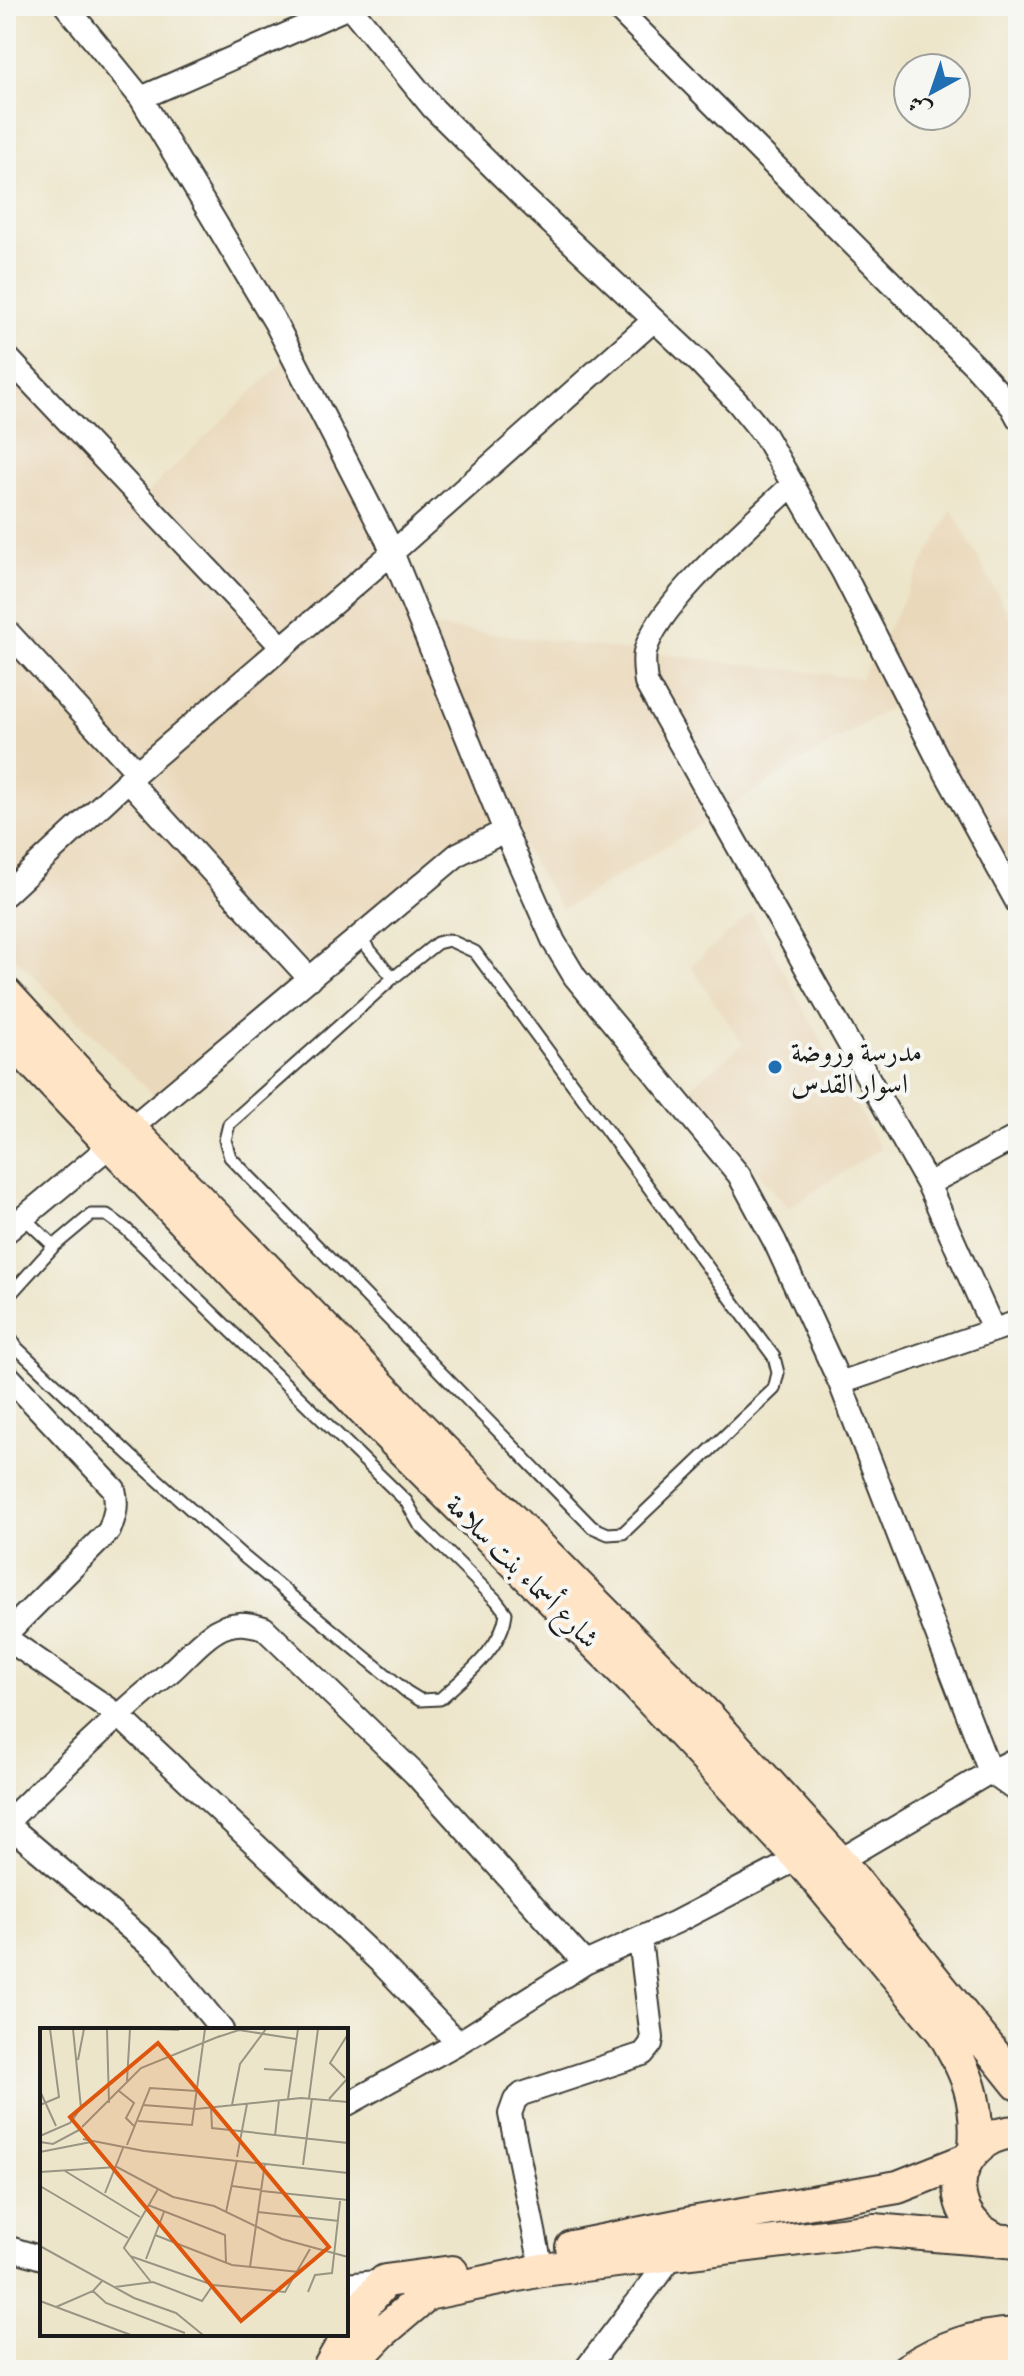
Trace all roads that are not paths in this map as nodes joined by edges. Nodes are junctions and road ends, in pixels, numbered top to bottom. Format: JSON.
{"nodes":[{"id":1,"x":66,"y":6,"type":"edge"},
{"id":2,"x":350,"y":6,"type":"edge"},
{"id":3,"x":615,"y":6,"type":"edge"},
{"id":4,"x":141,"y":98,"type":"junction"},
{"id":5,"x":654,"y":320,"type":"junction"},
{"id":6,"x":6,"y":356,"type":"edge"},
{"id":7,"x":1016,"y":410,"type":"edge"},
{"id":8,"x":793,"y":484,"type":"junction"},
{"id":9,"x":392,"y":553,"type":"junction"},
{"id":10,"x":6,"y":630,"type":"edge"},
{"id":11,"x":281,"y":646,"type":"junction"},
{"id":12,"x":133,"y":776,"type":"junction"},
{"id":13,"x":505,"y":831,"type":"junction"},
{"id":14,"x":6,"y":894,"type":"edge"},
{"id":15,"x":1018,"y":904,"type":"edge"},
{"id":16,"x":359,"y":937,"type":"junction"},
{"id":17,"x":393,"y":978,"type":"junction"},
{"id":18,"x":310,"y":979,"type":"junction"},
{"id":19,"x":6,"y":994,"type":"edge"},
{"id":20,"x":6,"y":1034,"type":"edge"},
{"id":21,"x":1018,"y":1136,"type":"edge"},
{"id":22,"x":120,"y":1137,"type":"junction"},
{"id":23,"x":928,"y":1184,"type":"junction"},
{"id":24,"x":15,"y":1224,"type":"edge"},
{"id":25,"x":54,"y":1246,"type":"junction"},
{"id":26,"x":6,"y":1299,"type":"edge"},
{"id":27,"x":1018,"y":1322,"type":"edge"},
{"id":28,"x":993,"y":1329,"type":"junction"},
{"id":29,"x":6,"y":1330,"type":"edge"},
{"id":30,"x":6,"y":1374,"type":"edge"},
{"id":31,"x":840,"y":1383,"type":"junction"},
{"id":32,"x":6,"y":1636,"type":"edge"},
{"id":33,"x":118,"y":1715,"type":"junction"},
{"id":34,"x":1018,"y":1758,"type":"edge"},
{"id":35,"x":990,"y":1772,"type":"junction"},
{"id":36,"x":1018,"y":1792,"type":"edge"},
{"id":37,"x":6,"y":1823,"type":"edge"},
{"id":38,"x":799,"y":1858,"type":"junction"},
{"id":39,"x":839,"y":1861,"type":"junction"},
{"id":40,"x":640,"y":1939,"type":"junction"},
{"id":41,"x":585,"y":1963,"type":"junction"},
{"id":42,"x":220,"y":2028,"type":"edge"},
{"id":43,"x":458,"y":2043,"type":"junction"},
{"id":44,"x":1016,"y":2079,"type":"edge"},
{"id":45,"x":348,"y":2104,"type":"edge"},
{"id":46,"x":1018,"y":2132,"type":"edge"},
{"id":47,"x":970,"y":2154,"type":"junction"},
{"id":48,"x":1008,"y":2241,"type":"edge"},
{"id":49,"x":6,"y":2247,"type":"edge"},
{"id":50,"x":675,"y":2253,"type":"junction"},
{"id":51,"x":40,"y":2257,"type":"edge"},
{"id":52,"x":540,"y":2262,"type":"junction"},
{"id":53,"x":361,"y":2294,"type":"edge"},
{"id":54,"x":427,"y":2294,"type":"junction"},
{"id":55,"x":348,"y":2324,"type":"edge"},
{"id":56,"x":1018,"y":2334,"type":"edge"},
{"id":57,"x":343,"y":2336,"type":"edge"},
{"id":58,"x":333,"y":2359,"type":"edge"},
{"id":59,"x":1018,"y":2361,"type":"edge"},
{"id":60,"x":585,"y":2370,"type":"edge"},
{"id":61,"x":907,"y":2370,"type":"edge"},
{"id":62,"x":961,"y":2370,"type":"edge"}],
"edges":[{"from":1,"to":4,"type":"street"},
{"from":2,"to":4,"type":"street"},
{"from":2,"to":5,"type":"street"},
{"from":3,"to":7,"type":"street"},
{"from":4,"to":9,"type":"street"},
{"from":5,"to":8,"type":"street"},
{"from":5,"to":9,"type":"street"},
{"from":6,"to":11,"type":"street"},
{"from":8,"to":15,"type":"street"},
{"from":8,"to":23,"type":"street"},
{"from":9,"to":11,"type":"street"},
{"from":9,"to":13,"type":"street"},
{"from":10,"to":12,"type":"street"},
{"from":11,"to":12,"type":"street"},
{"from":12,"to":14,"type":"street"},
{"from":12,"to":18,"type":"street"},
{"from":13,"to":16,"type":"street"},
{"from":13,"to":31,"type":"street"},
{"from":16,"to":17,"type":"lane"},
{"from":16,"to":18,"type":"street"},
{"from":17,"to":17,"type":"lane"},
{"from":18,"to":22,"type":"street"},
{"from":19,"to":22,"type":"main road","name":"شارع أسماء بنت سلامة"},
{"from":20,"to":22,"type":"main road","name":"شارع أسماء بنت سلامة"},
{"from":21,"to":23,"type":"street"},
{"from":22,"to":24,"type":"street"},
{"from":22,"to":38,"type":"main road","name":"شارع أسماء بنت سلامة"},
{"from":22,"to":39,"type":"main road","name":"شارع أسماء بنت سلامة"},
{"from":23,"to":28,"type":"street"},
{"from":24,"to":25,"type":"lane"},
{"from":25,"to":26,"type":"lane"},
{"from":25,"to":29,"type":"lane"},
{"from":27,"to":28,"type":"street"},
{"from":28,"to":31,"type":"street"},
{"from":30,"to":32,"type":"street"},
{"from":31,"to":35,"type":"street"},
{"from":32,"to":33,"type":"street"},
{"from":33,"to":37,"type":"street"},
{"from":33,"to":41,"type":"street"},
{"from":33,"to":43,"type":"street"},
{"from":34,"to":35,"type":"street"},
{"from":35,"to":36,"type":"street"},
{"from":35,"to":39,"type":"street"},
{"from":37,"to":42,"type":"street"},
{"from":38,"to":40,"type":"street"},
{"from":38,"to":47,"type":"main road","name":"شارع أسماء بنت سلامة"},
{"from":39,"to":44,"type":"main road","name":"شارع أسماء بنت سلامة"},
{"from":40,"to":41,"type":"street"},
{"from":40,"to":52,"type":"street"},
{"from":41,"to":43,"type":"street"},
{"from":43,"to":45,"type":"street"},
{"from":46,"to":47,"type":"main road"},
{"from":47,"to":48,"type":"main road","name":"شارع أسماء بنت سلامة"},
{"from":47,"to":52,"type":"main road"},
{"from":48,"to":50,"type":"main road"},
{"from":49,"to":51,"type":"street"},
{"from":50,"to":52,"type":"main road"},
{"from":50,"to":60,"type":"street"},
{"from":52,"to":53,"type":"main road"},
{"from":52,"to":54,"type":"main road"},
{"from":53,"to":54,"type":"street"},
{"from":53,"to":55,"type":"main road"},
{"from":54,"to":58,"type":"main road"},
{"from":56,"to":61,"type":"main road"},
{"from":57,"to":58,"type":"main road"},
{"from":59,"to":62,"type":"main road"}]}
